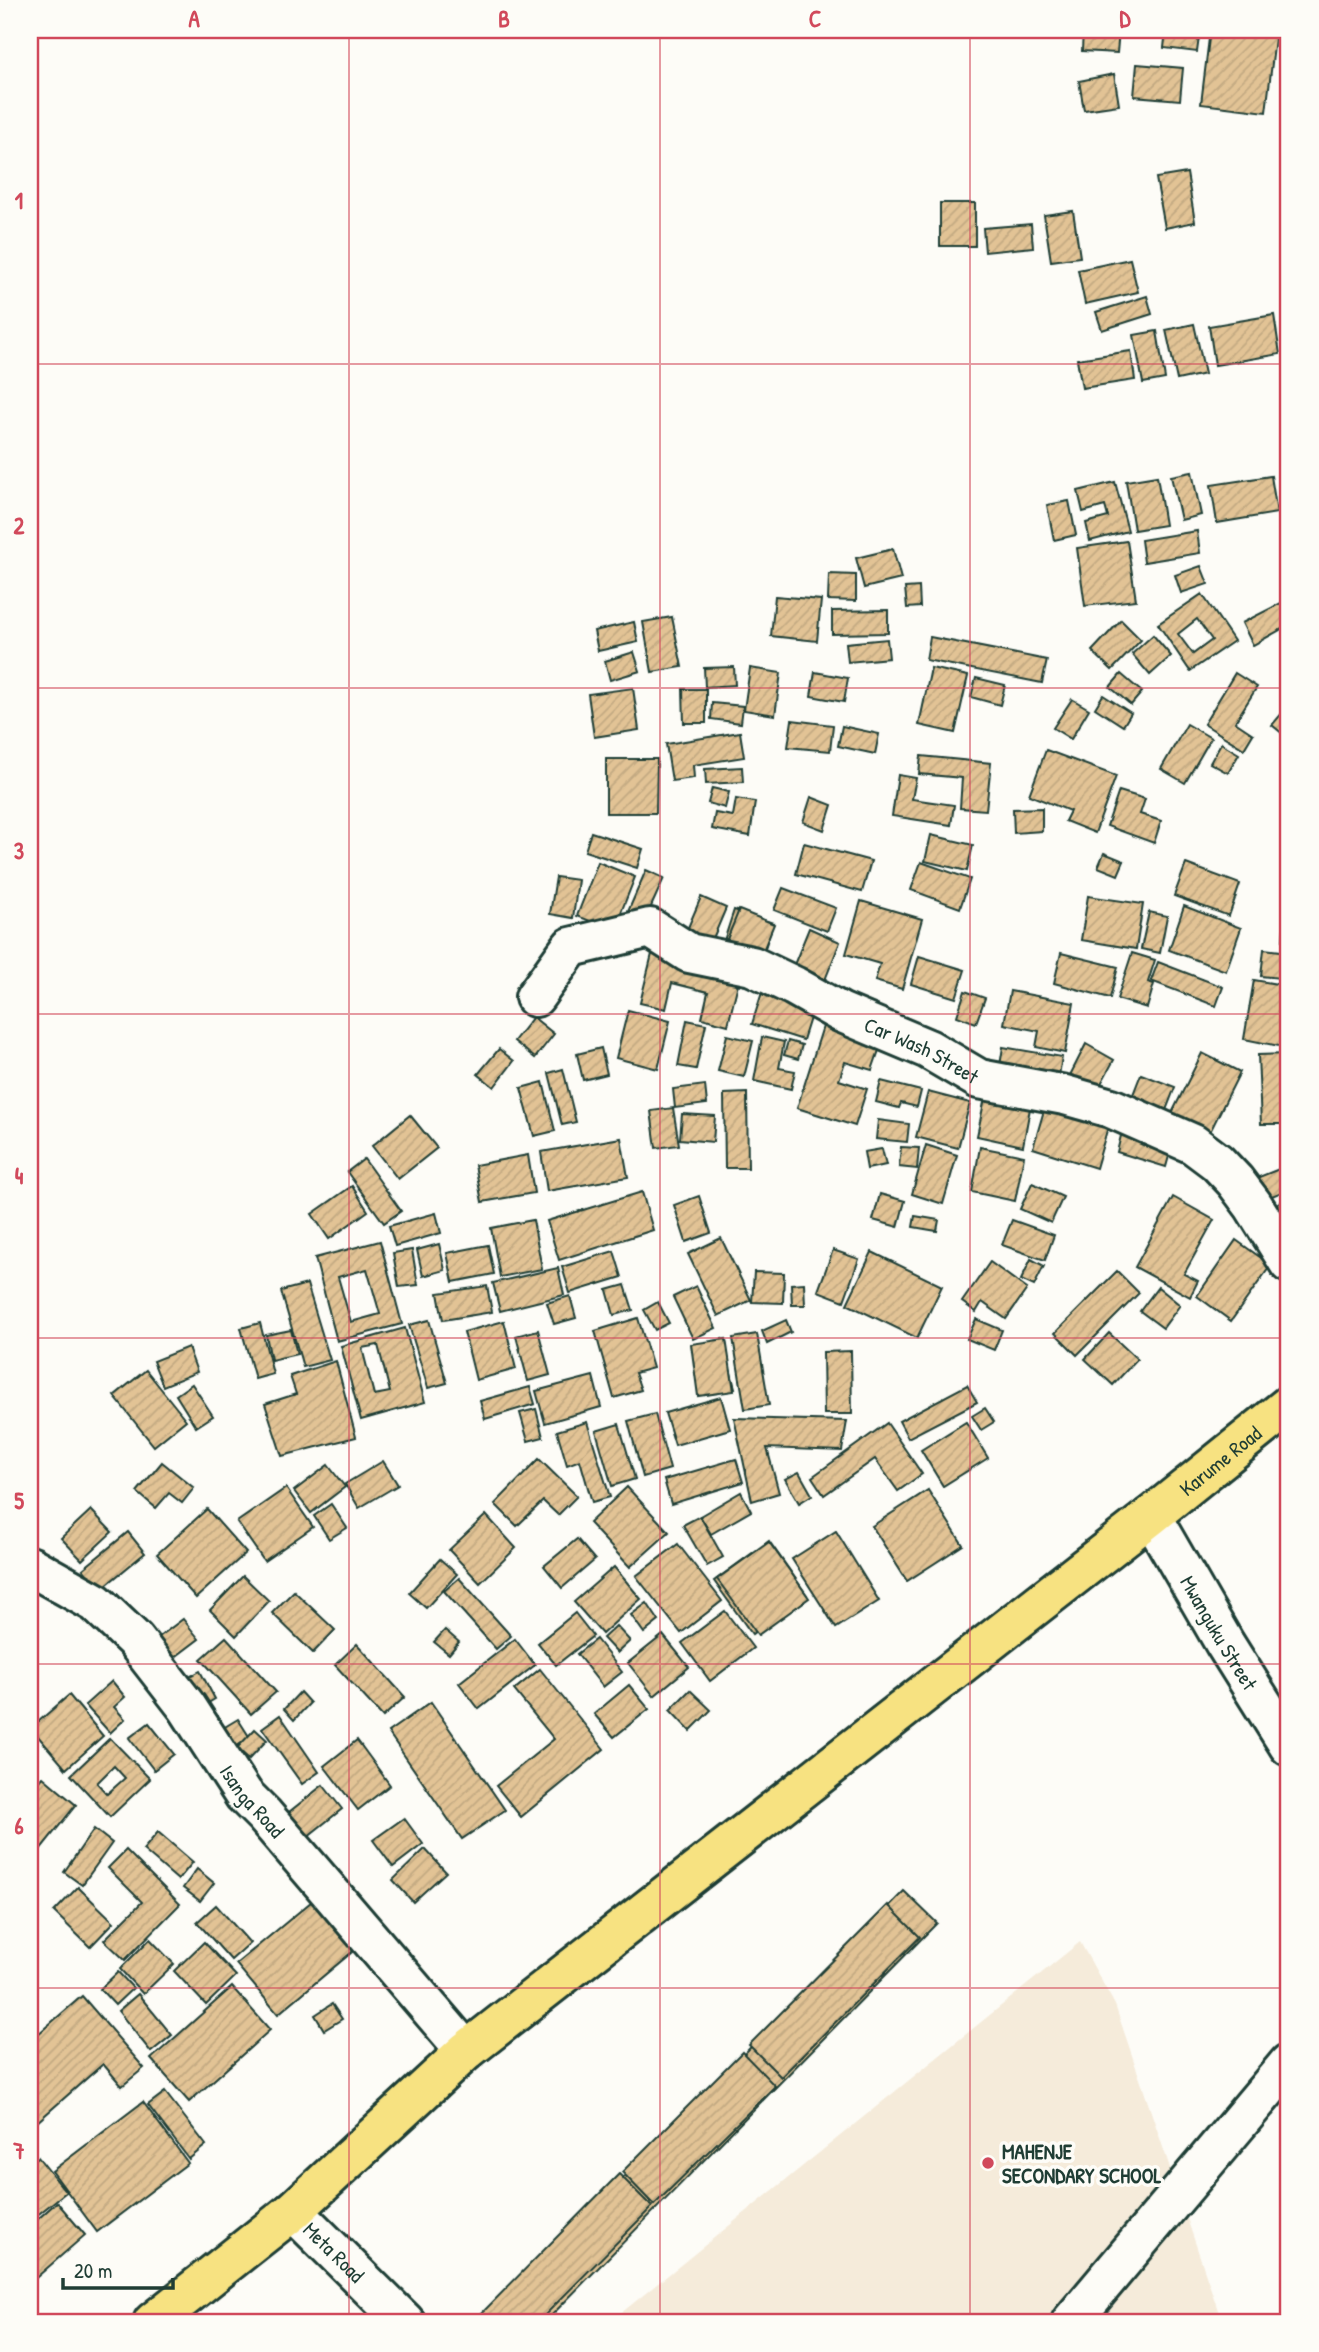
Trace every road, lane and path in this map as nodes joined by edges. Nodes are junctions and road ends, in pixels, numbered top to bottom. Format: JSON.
{"nodes":[{"id":1,"x":535,"y":997,"type":"dead end"},
{"id":2,"x":1289,"y":1263,"type":"edge"},
{"id":3,"x":1289,"y":1405,"type":"edge"},
{"id":4,"x":1151,"y":1516,"type":"junction"},
{"id":5,"x":30,"y":1566,"type":"edge"},
{"id":6,"x":1289,"y":1746,"type":"edge"},
{"id":7,"x":466,"y":2050,"type":"junction"},
{"id":8,"x":1289,"y":2063,"type":"edge"},
{"id":9,"x":293,"y":2211,"type":"junction"},
{"id":10,"x":153,"y":2322,"type":"edge"},
{"id":11,"x":405,"y":2322,"type":"edge"},
{"id":12,"x":1072,"y":2322,"type":"edge"}],
"edges":[{"from":1,"to":2,"type":"street","name":"Car Wash Street"},
{"from":3,"to":4,"type":"highway","name":"Karume Road"},
{"from":4,"to":6,"type":"street","name":"Mwanguku Street"},
{"from":4,"to":7,"type":"highway","name":"Karume Road"},
{"from":5,"to":7,"type":"street","name":"Isanga Road"},
{"from":7,"to":9,"type":"highway","name":"Karume Road"},
{"from":8,"to":12,"type":"street"},
{"from":9,"to":10,"type":"highway","name":"Karume Road"},
{"from":9,"to":11,"type":"street","name":"Meta Road"}]}
